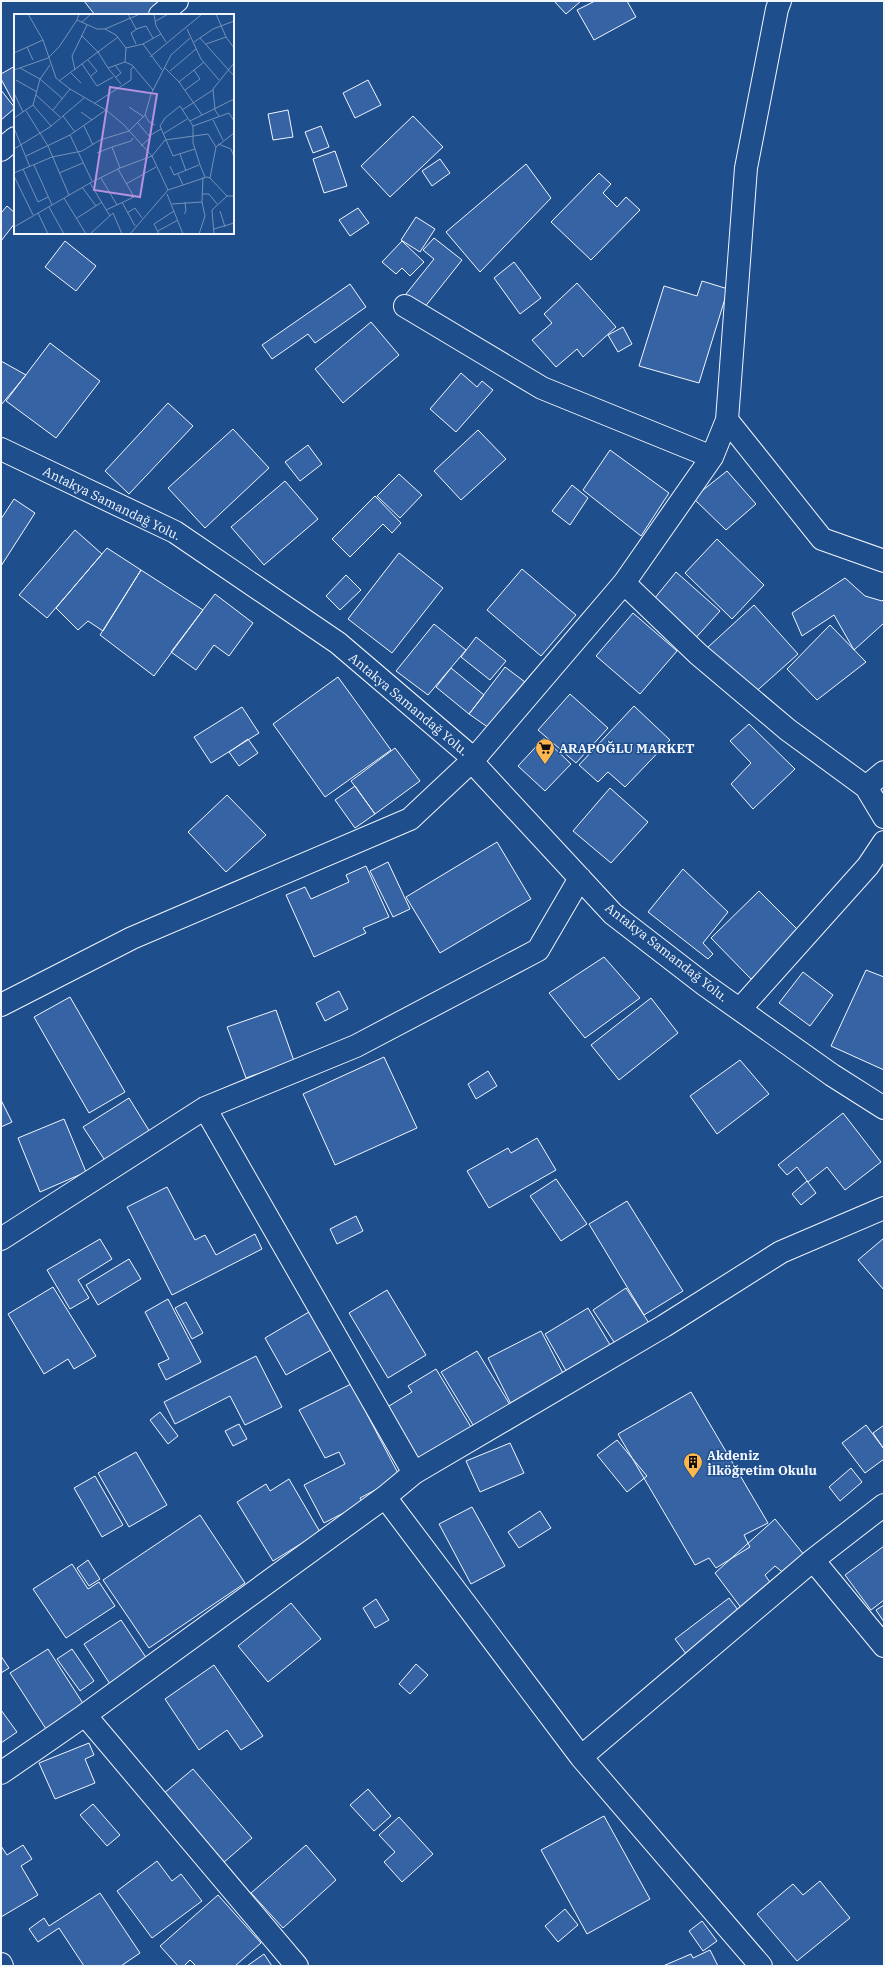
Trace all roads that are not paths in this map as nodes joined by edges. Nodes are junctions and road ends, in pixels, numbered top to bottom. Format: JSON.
{"nodes":[{"id":1,"x":177,"y":1,"type":"edge"},
{"id":2,"x":780,"y":1,"type":"edge"},
{"id":3,"x":161,"y":14,"type":"edge"},
{"id":4,"x":14,"y":139,"type":"edge"},
{"id":5,"x":1,"y":150,"type":"edge"},
{"id":6,"x":405,"y":306,"type":"dead end"},
{"id":7,"x":727,"y":420,"type":"junction"},
{"id":8,"x":1,"y":449,"type":"edge"},
{"id":9,"x":712,"y":457,"type":"junction"},
{"id":10,"x":884,"y":561,"type":"edge"},
{"id":11,"x":624,"y":583,"type":"junction"},
{"id":12,"x":474,"y":759,"type":"junction"},
{"id":13,"x":884,"y":772,"type":"edge"},
{"id":14,"x":866,"y":787,"type":"junction"},
{"id":15,"x":884,"y":817,"type":"edge"},
{"id":16,"x":884,"y":842,"type":"edge"},
{"id":17,"x":580,"y":878,"type":"junction"},
{"id":18,"x":1,"y":1005,"type":"edge"},
{"id":19,"x":740,"y":1009,"type":"junction"},
{"id":20,"x":205,"y":1108,"type":"junction"},
{"id":21,"x":884,"y":1108,"type":"edge"},
{"id":22,"x":884,"y":1208,"type":"edge"},
{"id":23,"x":1,"y":1239,"type":"edge"},
{"id":24,"x":414,"y":1473,"type":"junction"},
{"id":25,"x":385,"y":1498,"type":"junction"},
{"id":26,"x":884,"y":1505,"type":"edge"},
{"id":27,"x":813,"y":1560,"type":"junction"},
{"id":28,"x":884,"y":1646,"type":"edge"},
{"id":29,"x":85,"y":1715,"type":"junction"},
{"id":30,"x":581,"y":1757,"type":"junction"},
{"id":31,"x":1,"y":1773,"type":"edge"},
{"id":32,"x":297,"y":1966,"type":"edge"},
{"id":33,"x":762,"y":1966,"type":"edge"}],
"edges":[{"from":1,"to":3,"type":"street"},
{"from":2,"to":7,"type":"street"},
{"from":4,"to":5,"type":"street"},
{"from":6,"to":9,"type":"street"},
{"from":7,"to":9,"type":"street"},
{"from":7,"to":10,"type":"street"},
{"from":8,"to":12,"type":"street","name":"Antakya Samandağ Yolu."},
{"from":9,"to":11,"type":"street"},
{"from":11,"to":12,"type":"street"},
{"from":11,"to":14,"type":"street"},
{"from":12,"to":17,"type":"street","name":"Antakya Samandağ Yolu."},
{"from":12,"to":18,"type":"street"},
{"from":13,"to":14,"type":"street"},
{"from":14,"to":15,"type":"street"},
{"from":16,"to":19,"type":"street"},
{"from":17,"to":19,"type":"street","name":"Antakya Samandağ Yolu."},
{"from":17,"to":20,"type":"street"},
{"from":19,"to":21,"type":"street","name":"Antakya Samandağ Yolu."},
{"from":20,"to":23,"type":"street"},
{"from":20,"to":24,"type":"street"},
{"from":22,"to":24,"type":"street"},
{"from":24,"to":25,"type":"street"},
{"from":25,"to":29,"type":"street"},
{"from":25,"to":30,"type":"street"},
{"from":26,"to":27,"type":"street"},
{"from":27,"to":28,"type":"street"},
{"from":27,"to":30,"type":"street"},
{"from":29,"to":31,"type":"street"},
{"from":29,"to":32,"type":"street"},
{"from":30,"to":33,"type":"street"}]}
